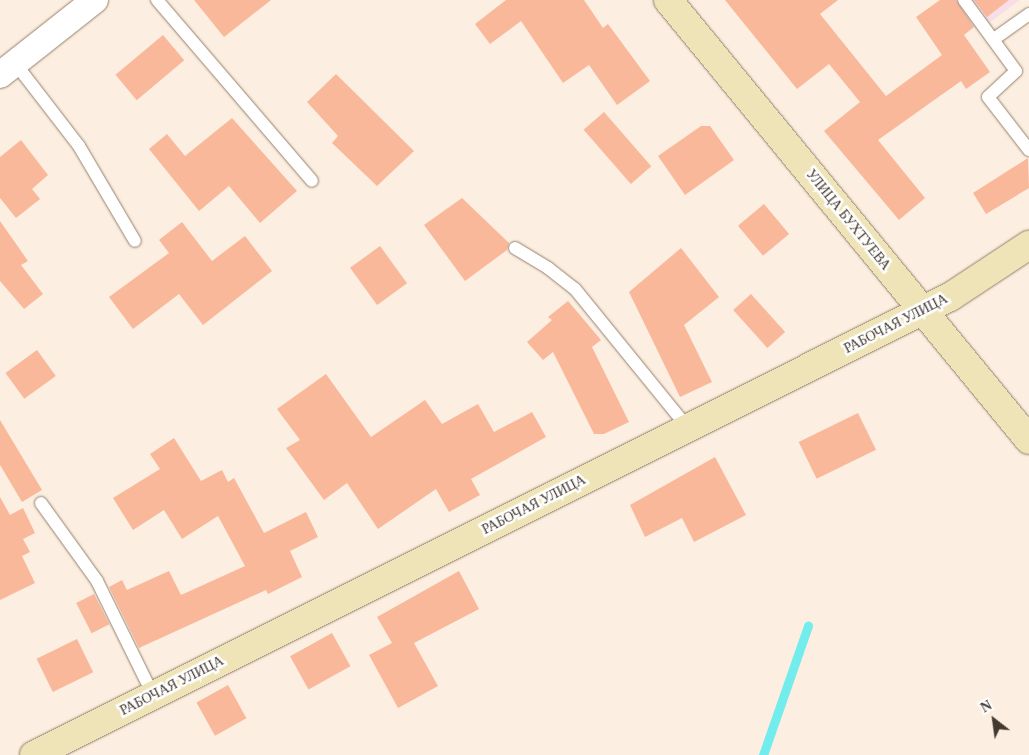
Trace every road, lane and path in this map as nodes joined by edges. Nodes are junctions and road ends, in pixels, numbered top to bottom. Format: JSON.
{"nodes":[{"id":1,"x":95,"y":0,"type":"edge"},
{"id":2,"x":157,"y":0,"type":"edge"},
{"id":3,"x":668,"y":0,"type":"edge"},
{"id":4,"x":964,"y":0,"type":"edge"},
{"id":5,"x":1029,"y":14,"type":"edge"},
{"id":6,"x":994,"y":39,"type":"junction"},
{"id":7,"x":8,"y":69,"type":"edge"},
{"id":8,"x":1029,"y":150,"type":"edge"},
{"id":9,"x":312,"y":181,"type":"dead end"},
{"id":10,"x":135,"y":241,"type":"dead end"},
{"id":11,"x":1029,"y":245,"type":"edge"},
{"id":12,"x":515,"y":248,"type":"dead end"},
{"id":13,"x":923,"y":311,"type":"junction"},
{"id":14,"x":688,"y":428,"type":"junction"},
{"id":15,"x":1029,"y":440,"type":"edge"},
{"id":16,"x":41,"y":503,"type":"dead end"},
{"id":17,"x":153,"y":695,"type":"junction"},
{"id":18,"x":34,"y":755,"type":"edge"}],
"edges":[{"from":1,"to":7,"type":"street"},
{"from":2,"to":9,"type":"lane"},
{"from":3,"to":13,"type":"main road","name":"УЛИЦА БУХТУЕВА"},
{"from":4,"to":6,"type":"lane"},
{"from":5,"to":6,"type":"lane"},
{"from":6,"to":8,"type":"lane"},
{"from":7,"to":10,"type":"lane"},
{"from":11,"to":13,"type":"main road","name":"РАБОЧАЯ УЛИЦА"},
{"from":12,"to":14,"type":"lane"},
{"from":13,"to":14,"type":"main road","name":"РАБОЧАЯ УЛИЦА"},
{"from":13,"to":15,"type":"main road","name":"УЛИЦА БУХТУЕВА"},
{"from":14,"to":17,"type":"main road","name":"РАБОЧАЯ УЛИЦА"},
{"from":16,"to":17,"type":"lane"},
{"from":17,"to":18,"type":"main road","name":"РАБОЧАЯ УЛИЦА"}]}
